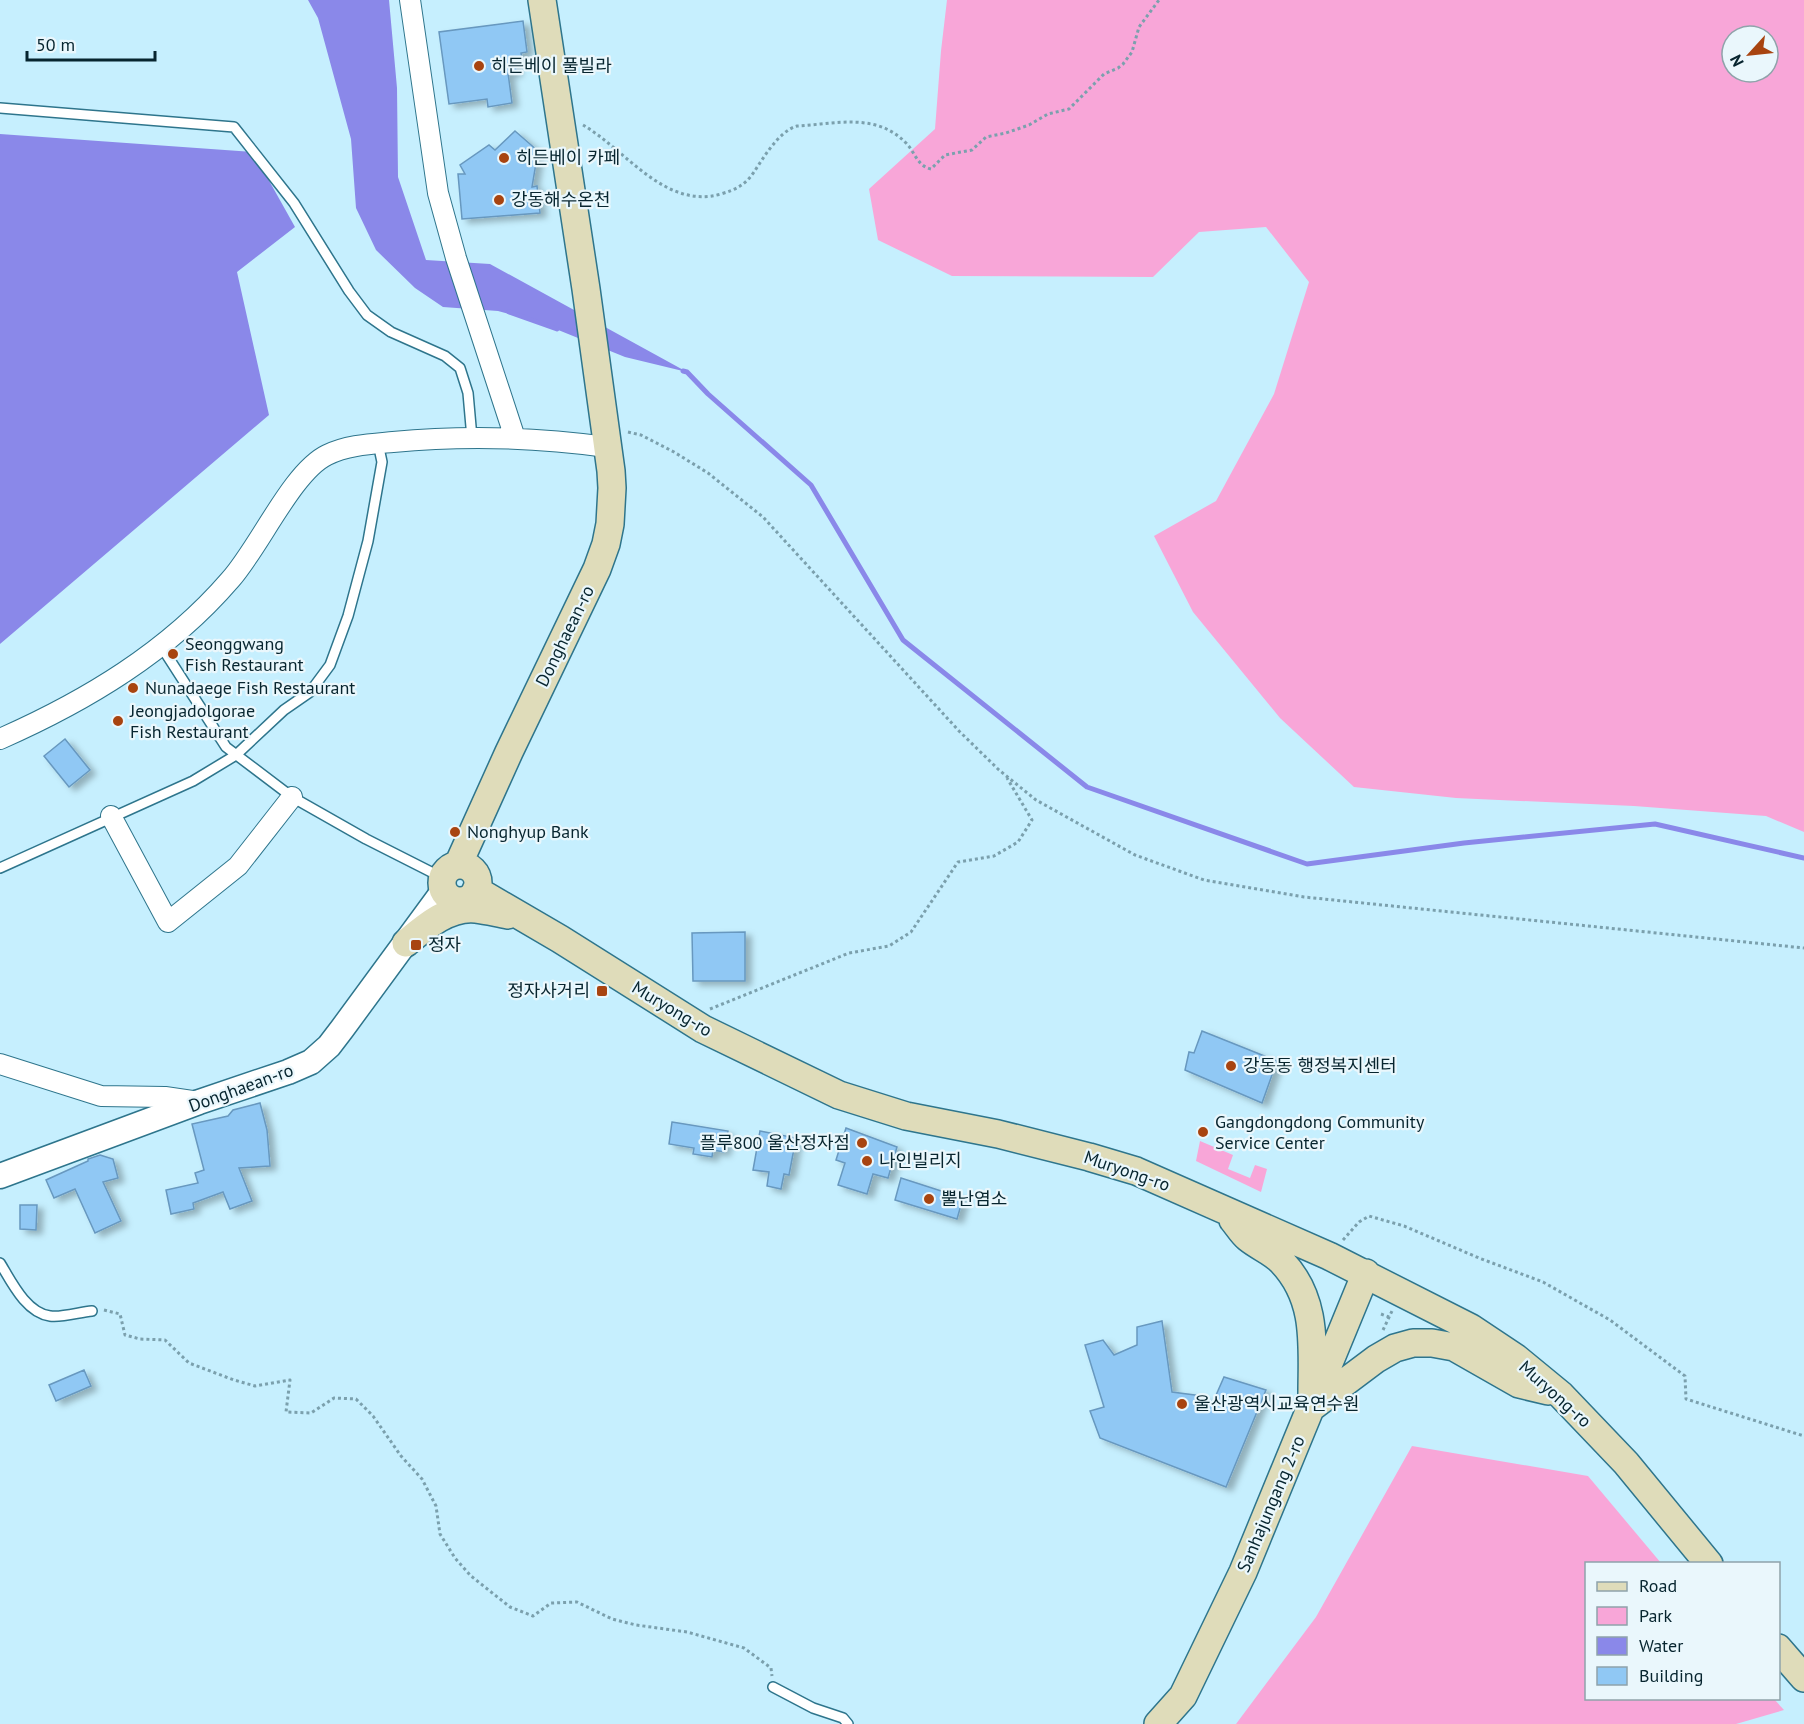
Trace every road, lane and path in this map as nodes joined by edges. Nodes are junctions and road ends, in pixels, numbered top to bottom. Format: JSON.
{"nodes":[{"id":1,"x":410,"y":0,"type":"edge"},
{"id":2,"x":542,"y":0,"type":"edge"},
{"id":3,"x":1159,"y":0,"type":"edge"},
{"id":4,"x":0,"y":108,"type":"edge"},
{"id":5,"x":559,"y":111,"type":"junction"},
{"id":6,"x":605,"y":437,"type":"junction"},
{"id":7,"x":472,"y":438,"type":"junction"},
{"id":8,"x":515,"y":438,"type":"junction"},
{"id":9,"x":378,"y":443,"type":"junction"},
{"id":10,"x":161,"y":645,"type":"junction"},
{"id":11,"x":0,"y":740,"type":"edge"},
{"id":12,"x":236,"y":755,"type":"junction"},
{"id":13,"x":1005,"y":775,"type":"junction"},
{"id":14,"x":292,"y":797,"type":"junction"},
{"id":15,"x":111,"y":816,"type":"junction"},
{"id":16,"x":0,"y":868,"type":"edge"},
{"id":17,"x":448,"y":878,"type":"junction"},
{"id":18,"x":520,"y":917,"type":"junction"},
{"id":19,"x":406,"y":943,"type":"junction"},
{"id":20,"x":1804,"y":948,"type":"edge"},
{"id":21,"x":686,"y":1019,"type":"junction"},
{"id":22,"x":0,"y":1064,"type":"edge"},
{"id":23,"x":199,"y":1102,"type":"junction"},
{"id":24,"x":0,"y":1176,"type":"edge"},
{"id":25,"x":1225,"y":1210,"type":"junction"},
{"id":26,"x":1329,"y":1256,"type":"junction"},
{"id":27,"x":0,"y":1263,"type":"edge"},
{"id":28,"x":1366,"y":1273,"type":"junction"},
{"id":29,"x":1394,"y":1307,"type":"dead end"},
{"id":30,"x":92,"y":1311,"type":"joint"},
{"id":31,"x":1381,"y":1314,"type":"dead end"},
{"id":32,"x":1389,"y":1317,"type":"junction"},
{"id":33,"x":1380,"y":1336,"type":"dead end"},
{"id":34,"x":1561,"y":1395,"type":"junction"},
{"id":35,"x":1312,"y":1407,"type":"junction"},
{"id":36,"x":1804,"y":1436,"type":"edge"},
{"id":37,"x":1708,"y":1562,"type":"edge"},
{"id":38,"x":1780,"y":1649,"type":"edge"},
{"id":39,"x":1804,"y":1678,"type":"edge"},
{"id":40,"x":773,"y":1687,"type":"joint"},
{"id":41,"x":848,"y":1724,"type":"edge"},
{"id":42,"x":1158,"y":1724,"type":"edge"}],
"edges":[{"from":1,"to":8,"type":"street"},
{"from":2,"to":5,"type":"main road"},
{"from":3,"to":5,"type":"path"},
{"from":4,"to":7,"type":"lane"},
{"from":5,"to":6,"type":"main road","name":"Donghaean-ro"},
{"from":6,"to":8,"type":"street"},
{"from":6,"to":13,"type":"path"},
{"from":6,"to":17,"type":"main road","name":"Donghaean-ro"},
{"from":7,"to":8,"type":"street"},
{"from":7,"to":9,"type":"street"},
{"from":9,"to":10,"type":"street"},
{"from":9,"to":12,"type":"lane"},
{"from":10,"to":11,"type":"street"},
{"from":10,"to":12,"type":"lane"},
{"from":12,"to":14,"type":"lane"},
{"from":12,"to":15,"type":"lane"},
{"from":13,"to":20,"type":"path"},
{"from":13,"to":21,"type":"path"},
{"from":14,"to":15,"type":"street"},
{"from":14,"to":17,"type":"lane"},
{"from":15,"to":16,"type":"lane"},
{"from":17,"to":18,"type":"main road","name":"Muryong-ro"},
{"from":17,"to":19,"type":"street","name":"Donghaean-ro"},
{"from":18,"to":19,"type":"main road"},
{"from":18,"to":21,"type":"main road","name":"Muryong-ro"},
{"from":19,"to":23,"type":"street","name":"Donghaean-ro"},
{"from":21,"to":25,"type":"main road","name":"Muryong-ro"},
{"from":22,"to":23,"type":"street"},
{"from":23,"to":24,"type":"street","name":"Donghaean-ro"},
{"from":25,"to":26,"type":"main road","name":"Muryong-ro"},
{"from":25,"to":35,"type":"main road"},
{"from":26,"to":28,"type":"main road","name":"Muryong-ro"},
{"from":26,"to":36,"type":"path"},
{"from":27,"to":30,"type":"lane"},
{"from":28,"to":34,"type":"main road","name":"Muryong-ro"},
{"from":28,"to":35,"type":"main road","name":"Sanhajungang 2-ro"},
{"from":29,"to":32,"type":"path"},
{"from":30,"to":40,"type":"path"},
{"from":31,"to":32,"type":"path"},
{"from":32,"to":33,"type":"path"},
{"from":34,"to":35,"type":"main road"},
{"from":34,"to":37,"type":"main road","name":"Muryong-ro"},
{"from":35,"to":42,"type":"main road","name":"Sanhajungang 2-ro"},
{"from":38,"to":39,"type":"main road"},
{"from":40,"to":41,"type":"lane"}]}
